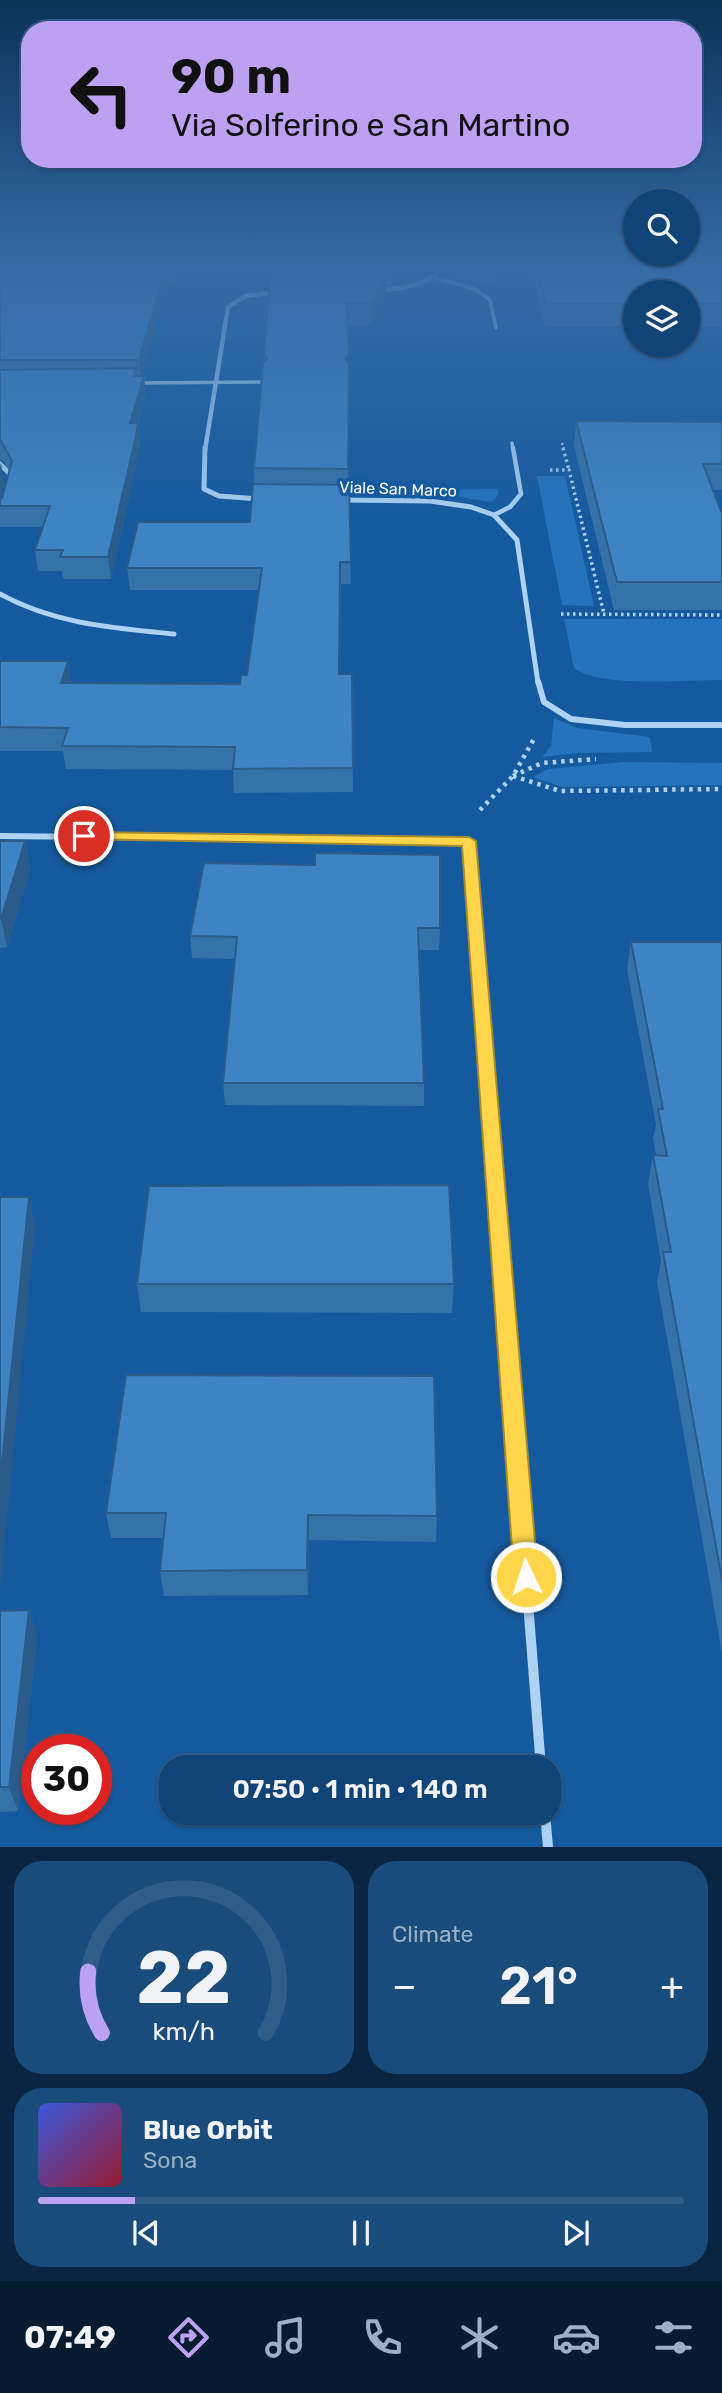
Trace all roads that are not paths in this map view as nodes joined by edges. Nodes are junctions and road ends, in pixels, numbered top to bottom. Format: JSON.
{"nodes":[{"id":1,"x":221,"y":352,"type":"edge"},
{"id":2,"x":264,"y":382,"type":"edge"},
{"id":3,"x":127,"y":383,"type":"edge"},
{"id":4,"x":216,"y":383,"type":"junction"},
{"id":5,"x":512,"y":443,"type":"dead end"},
{"id":6,"x":0,"y":464,"type":"edge"},
{"id":7,"x":10,"y":489,"type":"edge"},
{"id":8,"x":267,"y":499,"type":"edge"},
{"id":9,"x":336,"y":500,"type":"edge"},
{"id":10,"x":494,"y":515,"type":"junction"},
{"id":11,"x":0,"y":594,"type":"edge"},
{"id":12,"x":174,"y":635,"type":"dead end"},
{"id":13,"x":722,"y":725,"type":"edge"},
{"id":14,"x":0,"y":836,"type":"edge"},
{"id":15,"x":540,"y":1755,"type":"edge"},
{"id":16,"x":546,"y":1825,"type":"edge"},
{"id":17,"x":548,"y":1847,"type":"edge"}],
"edges":[{"from":1,"to":4,"type":"street"},
{"from":2,"to":4,"type":"street"},
{"from":3,"to":4,"type":"street"},
{"from":4,"to":8,"type":"street"},
{"from":5,"to":10,"type":"street"},
{"from":6,"to":7,"type":"street"},
{"from":9,"to":10,"type":"street","name":"Viale San Marco"},
{"from":10,"to":13,"type":"street"},
{"from":11,"to":12,"type":"street"},
{"from":14,"to":15,"type":"street"},
{"from":16,"to":17,"type":"street"}]}
